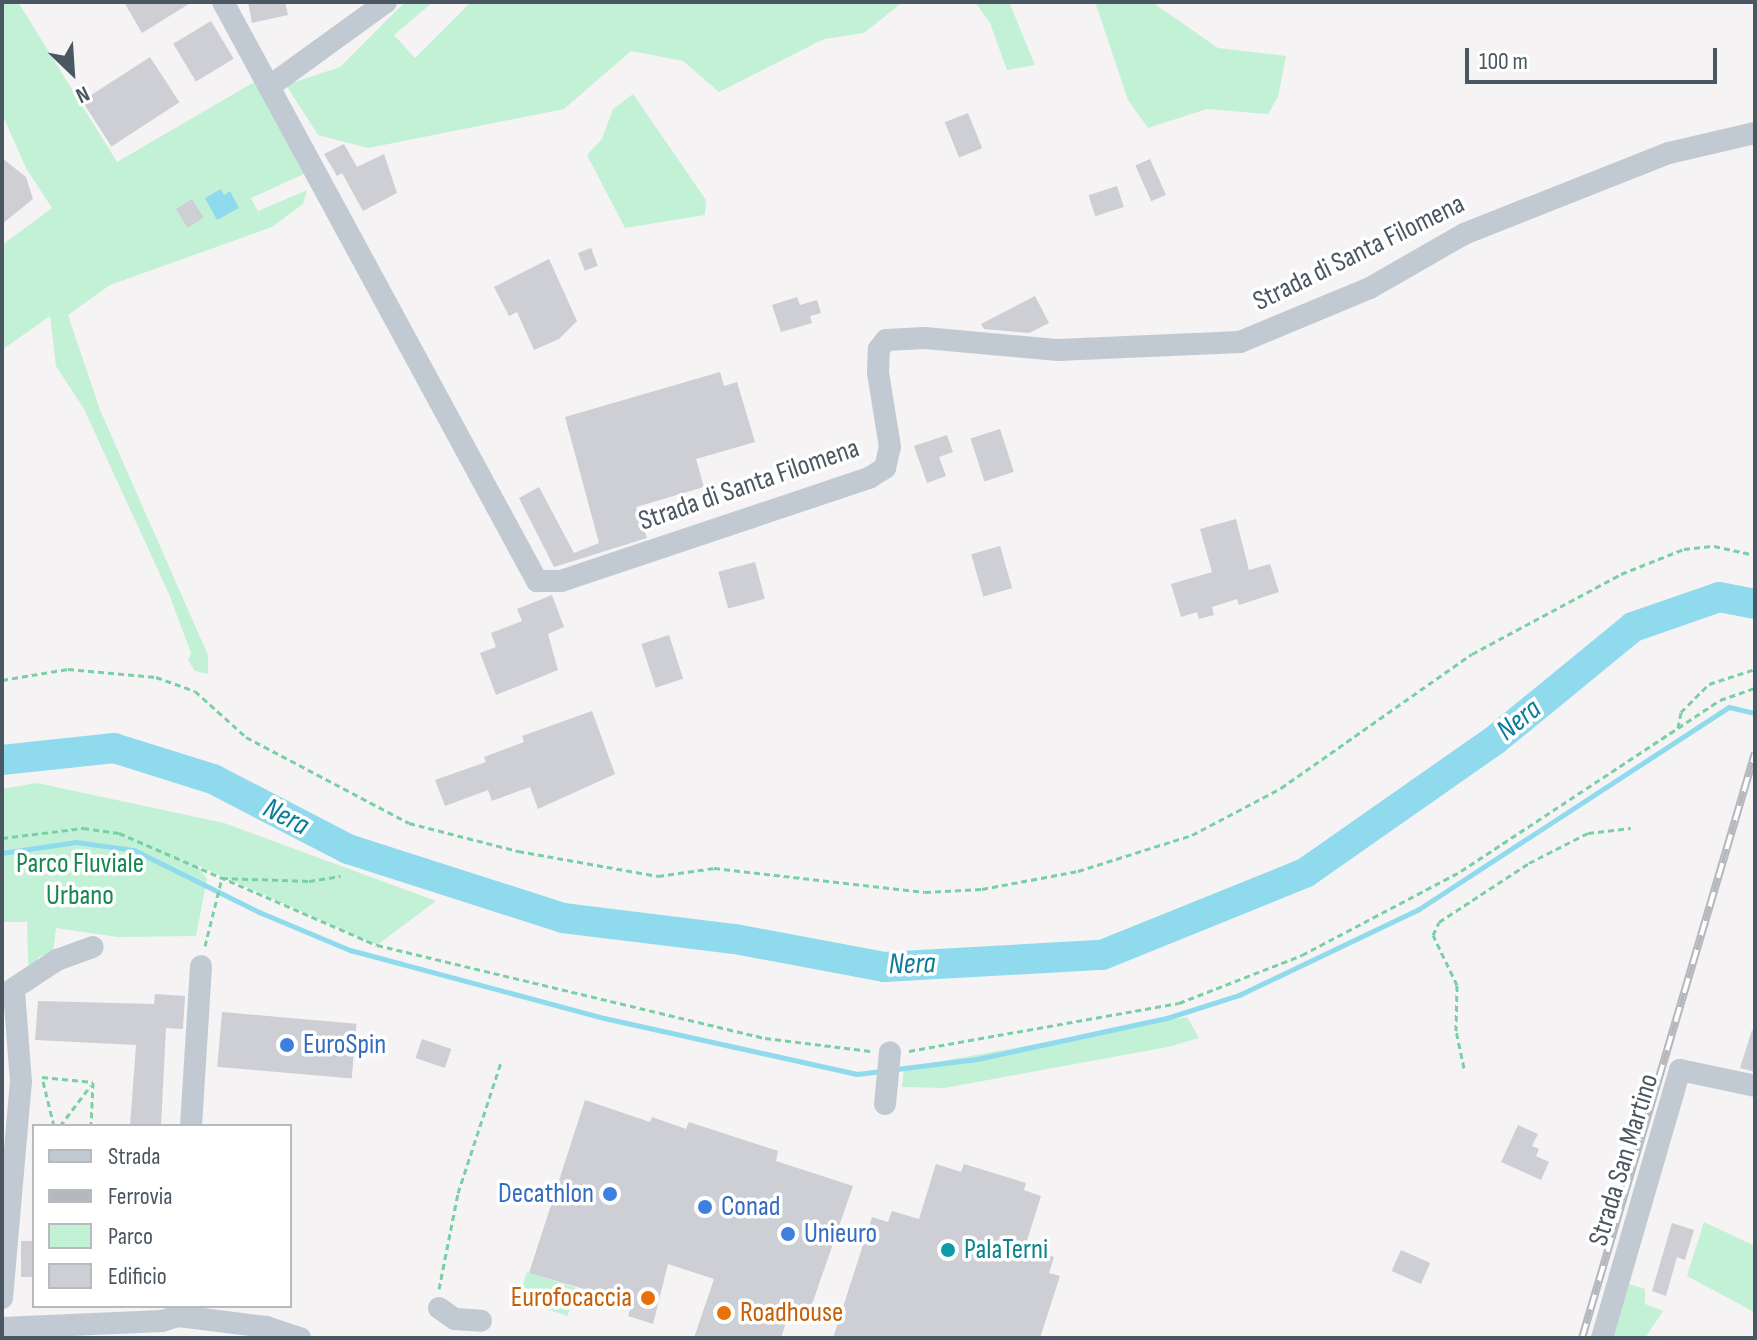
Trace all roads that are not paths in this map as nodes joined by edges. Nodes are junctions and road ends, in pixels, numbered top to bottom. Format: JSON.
{"nodes":[{"id":1,"x":223,"y":2,"type":"edge"},
{"id":2,"x":386,"y":2,"type":"edge"},
{"id":3,"x":270,"y":86,"type":"junction"},
{"id":4,"x":1755,"y":133,"type":"edge"},
{"id":5,"x":93,"y":947,"type":"dead end"},
{"id":6,"x":201,"y":966,"type":"road end"},
{"id":7,"x":8,"y":994,"type":"edge"},
{"id":8,"x":890,"y":1052,"type":"road end"},
{"id":9,"x":1755,"y":1086,"type":"edge"},
{"id":10,"x":885,"y":1104,"type":"dead end"},
{"id":11,"x":191,"y":1124,"type":"edge"},
{"id":12,"x":2,"y":1298,"type":"edge"},
{"id":13,"x":439,"y":1308,"type":"road end"},
{"id":14,"x":178,"y":1311,"type":"edge"},
{"id":15,"x":488,"y":1325,"type":"edge"},
{"id":16,"x":2,"y":1328,"type":"edge"},
{"id":17,"x":227,"y":1330,"type":"edge"},
{"id":18,"x":300,"y":1338,"type":"edge"},
{"id":19,"x":461,"y":1338,"type":"edge"},
{"id":20,"x":1602,"y":1338,"type":"edge"}],
"edges":[{"from":1,"to":3,"type":"street","name":"Strada di Santa Filomena"},
{"from":2,"to":3,"type":"street"},
{"from":3,"to":4,"type":"street","name":"Strada di Santa Filomena"},
{"from":5,"to":7,"type":"street"},
{"from":6,"to":11,"type":"street"},
{"from":7,"to":12,"type":"street"},
{"from":8,"to":10,"type":"street"},
{"from":9,"to":20,"type":"street","name":"Strada San Martino"},
{"from":13,"to":15,"type":"street"},
{"from":14,"to":16,"type":"street"},
{"from":14,"to":17,"type":"street"},
{"from":15,"to":19,"type":"street"},
{"from":17,"to":18,"type":"street"}]}
